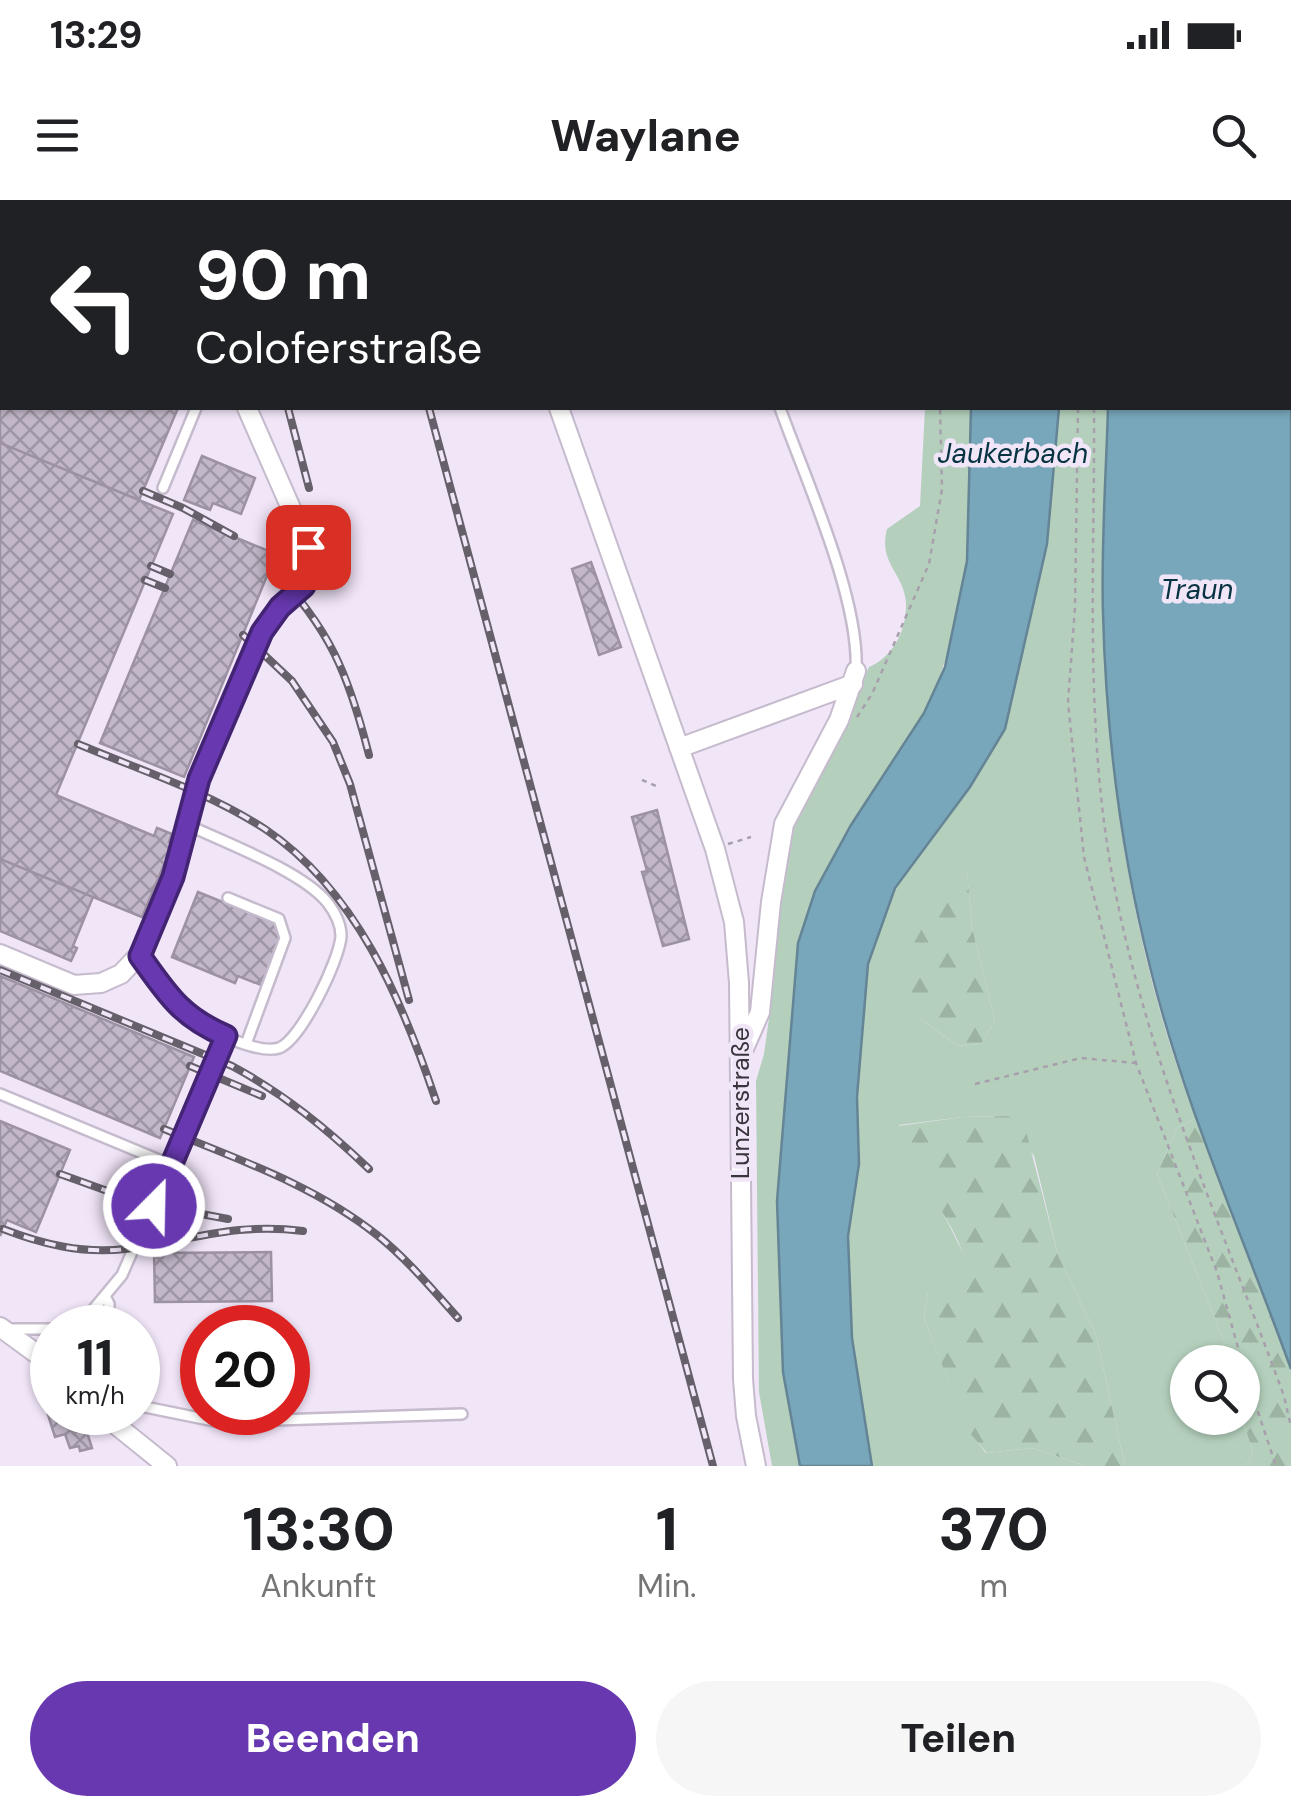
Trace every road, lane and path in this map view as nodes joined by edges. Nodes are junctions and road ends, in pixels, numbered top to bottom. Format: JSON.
{"nodes":[{"id":1,"x":195,"y":410,"type":"edge"},
{"id":2,"x":248,"y":410,"type":"edge"},
{"id":3,"x":560,"y":410,"type":"edge"},
{"id":4,"x":781,"y":410,"type":"edge"},
{"id":5,"x":940,"y":410,"type":"edge"},
{"id":6,"x":1078,"y":410,"type":"edge"},
{"id":7,"x":1094,"y":410,"type":"edge"},
{"id":8,"x":164,"y":488,"type":"dead end"},
{"id":9,"x":855,"y":677,"type":"junction"},
{"id":10,"x":855,"y":720,"type":"dead end"},
{"id":11,"x":678,"y":748,"type":"junction"},
{"id":12,"x":642,"y":780,"type":"dead end"},
{"id":13,"x":656,"y":786,"type":"dead end"},
{"id":14,"x":186,"y":824,"type":"junction"},
{"id":15,"x":750,"y":837,"type":"dead end"},
{"id":16,"x":727,"y":845,"type":"dead end"},
{"id":17,"x":228,"y":898,"type":"dead end"},
{"id":18,"x":0,"y":954,"type":"edge"},
{"id":19,"x":140,"y":956,"type":"junction"},
{"id":20,"x":226,"y":1036,"type":"junction"},
{"id":21,"x":246,"y":1044,"type":"junction"},
{"id":22,"x":740,"y":1058,"type":"junction"},
{"id":23,"x":1136,"y":1063,"type":"junction"},
{"id":24,"x":975,"y":1084,"type":"dead end"},
{"id":25,"x":0,"y":1094,"type":"edge"},
{"id":26,"x":172,"y":1165,"type":"junction"},
{"id":27,"x":106,"y":1298,"type":"junction"},
{"id":28,"x":99,"y":1305,"type":"edge"},
{"id":29,"x":109,"y":1305,"type":"edge"},
{"id":30,"x":2,"y":1328,"type":"edge"},
{"id":31,"x":30,"y":1329,"type":"edge"},
{"id":32,"x":1237,"y":1345,"type":"edge"},
{"id":33,"x":30,"y":1349,"type":"edge"},
{"id":34,"x":1291,"y":1393,"type":"edge"},
{"id":35,"x":1284,"y":1396,"type":"junction"},
{"id":36,"x":160,"y":1410,"type":"edge"},
{"id":37,"x":462,"y":1414,"type":"dead end"},
{"id":38,"x":1260,"y":1418,"type":"edge"},
{"id":39,"x":1291,"y":1428,"type":"edge"},
{"id":40,"x":129,"y":1435,"type":"edge"},
{"id":41,"x":167,"y":1466,"type":"edge"},
{"id":42,"x":756,"y":1466,"type":"edge"},
{"id":43,"x":1276,"y":1466,"type":"edge"}],
"edges":[{"from":1,"to":8,"type":"lane"},
{"from":2,"to":14,"type":"street"},
{"from":3,"to":11,"type":"street","name":"Lunzerstraße"},
{"from":4,"to":9,"type":"lane"},
{"from":5,"to":10,"type":"path"},
{"from":6,"to":23,"type":"path"},
{"from":7,"to":35,"type":"path"},
{"from":9,"to":11,"type":"street"},
{"from":9,"to":22,"type":"street"},
{"from":11,"to":22,"type":"street","name":"Lunzerstraße"},
{"from":12,"to":13,"type":"path"},
{"from":14,"to":19,"type":"street"},
{"from":14,"to":21,"type":"lane"},
{"from":15,"to":16,"type":"path"},
{"from":17,"to":21,"type":"lane"},
{"from":18,"to":19,"type":"street"},
{"from":19,"to":20,"type":"lane"},
{"from":20,"to":21,"type":"lane"},
{"from":20,"to":26,"type":"lane"},
{"from":22,"to":42,"type":"street","name":"Lunzerstraße"},
{"from":23,"to":24,"type":"path"},
{"from":23,"to":32,"type":"path"},
{"from":25,"to":26,"type":"lane"},
{"from":26,"to":27,"type":"lane"},
{"from":27,"to":28,"type":"lane"},
{"from":27,"to":29,"type":"lane"},
{"from":30,"to":31,"type":"lane"},
{"from":30,"to":33,"type":"street"},
{"from":34,"to":35,"type":"path"},
{"from":35,"to":39,"type":"path"},
{"from":36,"to":37,"type":"lane"},
{"from":38,"to":43,"type":"path"},
{"from":40,"to":41,"type":"street"}]}
